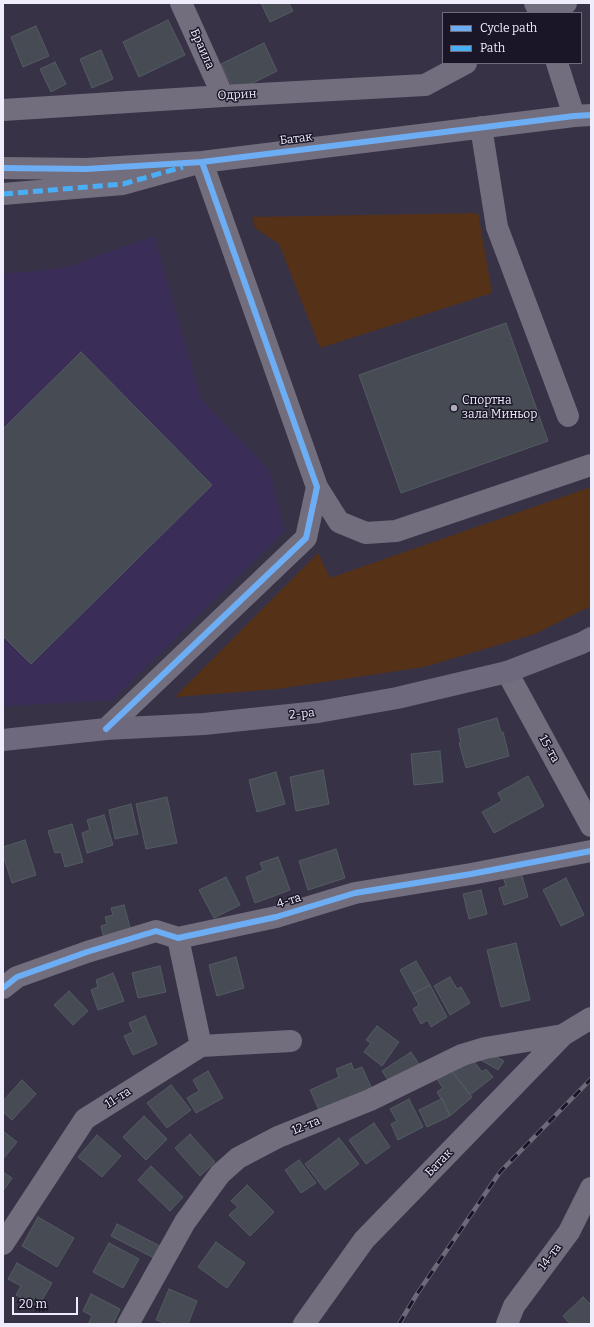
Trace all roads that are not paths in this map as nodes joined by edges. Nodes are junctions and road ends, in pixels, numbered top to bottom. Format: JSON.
{"nodes":[{"id":1,"x":181,"y":3,"type":"edge"},
{"id":2,"x":535,"y":3,"type":"edge"},
{"id":3,"x":566,"y":3,"type":"edge"},
{"id":4,"x":540,"y":12,"type":"edge"},
{"id":5,"x":554,"y":12,"type":"edge"},
{"id":6,"x":464,"y":64,"type":"edge"},
{"id":7,"x":557,"y":64,"type":"edge"},
{"id":8,"x":223,"y":96,"type":"junction"},
{"id":9,"x":3,"y":110,"type":"edge"},
{"id":10,"x":582,"y":115,"type":"edge"},
{"id":11,"x":481,"y":127,"type":"junction"},
{"id":12,"x":202,"y":162,"type":"junction"},
{"id":13,"x":3,"y":168,"type":"edge"},
{"id":14,"x":3,"y":194,"type":"edge"},
{"id":15,"x":568,"y":416,"type":"dead end"},
{"id":16,"x":591,"y":465,"type":"edge"},
{"id":17,"x":318,"y":487,"type":"junction"},
{"id":18,"x":591,"y":638,"type":"edge"},
{"id":19,"x":507,"y":672,"type":"junction"},
{"id":20,"x":106,"y":729,"type":"junction"},
{"id":21,"x":3,"y":740,"type":"edge"},
{"id":22,"x":591,"y":826,"type":"edge"},
{"id":23,"x":591,"y":851,"type":"edge"},
{"id":24,"x":178,"y":938,"type":"junction"},
{"id":25,"x":3,"y":988,"type":"edge"},
{"id":26,"x":591,"y":1018,"type":"edge"},
{"id":27,"x":563,"y":1034,"type":"junction"},
{"id":28,"x":291,"y":1041,"type":"dead end"},
{"id":29,"x":201,"y":1046,"type":"junction"},
{"id":30,"x":591,"y":1188,"type":"edge"},
{"id":31,"x":582,"y":1221,"type":"edge"},
{"id":32,"x":3,"y":1244,"type":"edge"},
{"id":33,"x":128,"y":1324,"type":"edge"},
{"id":34,"x":304,"y":1324,"type":"edge"},
{"id":35,"x":507,"y":1324,"type":"edge"}],
"edges":[{"from":1,"to":8,"type":"street","name":"Браила"},
{"from":2,"to":4,"type":"street"},
{"from":3,"to":5,"type":"street"},
{"from":6,"to":8,"type":"street","name":"Одрин"},
{"from":7,"to":10,"type":"street"},
{"from":8,"to":9,"type":"street","name":"Одрин"},
{"from":10,"to":11,"type":"street","name":"Батак"},
{"from":11,"to":12,"type":"street","name":"Батак"},
{"from":11,"to":15,"type":"street"},
{"from":12,"to":13,"type":"street","name":"Батак"},
{"from":12,"to":14,"type":"street"},
{"from":12,"to":17,"type":"street"},
{"from":16,"to":17,"type":"street"},
{"from":17,"to":20,"type":"street"},
{"from":18,"to":19,"type":"main road","name":"2-ра"},
{"from":19,"to":20,"type":"main road","name":"2-ра"},
{"from":19,"to":22,"type":"street","name":"15-та"},
{"from":20,"to":21,"type":"main road","name":"2-ра"},
{"from":23,"to":24,"type":"street","name":"4-та"},
{"from":24,"to":25,"type":"street","name":"4-та"},
{"from":24,"to":29,"type":"street"},
{"from":26,"to":27,"type":"street","name":"Батак"},
{"from":27,"to":33,"type":"street","name":"12-та"},
{"from":27,"to":34,"type":"street","name":"Батак"},
{"from":28,"to":29,"type":"street","name":"11-та"},
{"from":29,"to":32,"type":"street","name":"11-та"},
{"from":30,"to":31,"type":"street","name":"14-та"},
{"from":31,"to":35,"type":"street","name":"14-та"}]}
